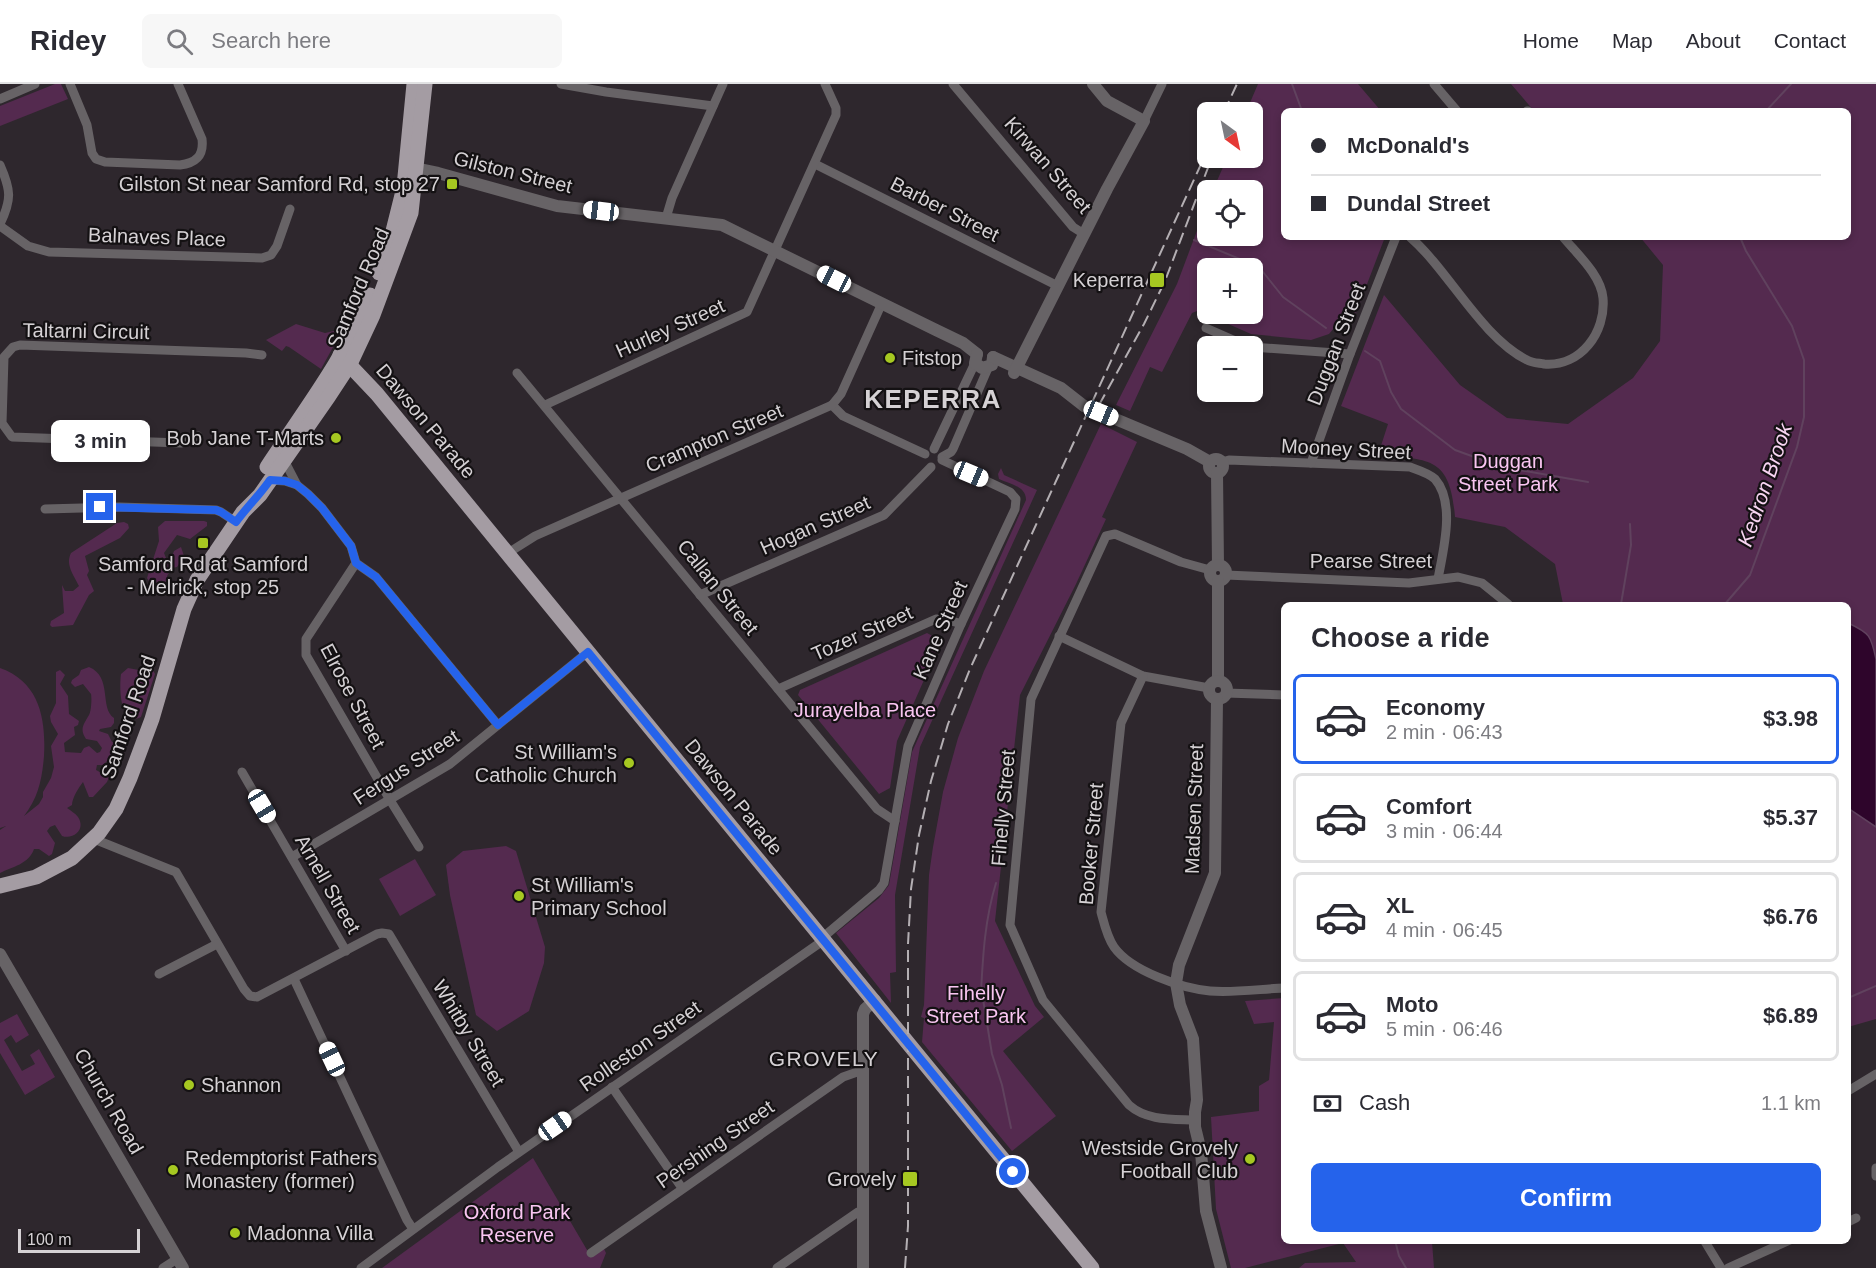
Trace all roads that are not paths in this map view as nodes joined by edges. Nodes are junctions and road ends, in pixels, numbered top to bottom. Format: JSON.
{"nodes":[{"id":1,"x":35,"y":84,"type":"edge"},
{"id":2,"x":70,"y":84,"type":"edge"},
{"id":3,"x":178,"y":84,"type":"edge"},
{"id":4,"x":414,"y":84,"type":"edge"},
{"id":5,"x":425,"y":84,"type":"edge"},
{"id":6,"x":561,"y":84,"type":"edge"},
{"id":7,"x":723,"y":84,"type":"edge"},
{"id":8,"x":825,"y":84,"type":"edge"},
{"id":9,"x":953,"y":84,"type":"edge"},
{"id":10,"x":1093,"y":84,"type":"edge"},
{"id":11,"x":1162,"y":84,"type":"edge"},
{"id":12,"x":1434,"y":84,"type":"edge"},
{"id":13,"x":0,"y":99,"type":"edge"},
{"id":14,"x":713,"y":106,"type":"junction"},
{"id":15,"x":1454,"y":108,"type":"edge"},
{"id":16,"x":1144,"y":121,"type":"junction"},
{"id":17,"x":815,"y":164,"type":"junction"},
{"id":18,"x":0,"y":165,"type":"edge"},
{"id":19,"x":411,"y":167,"type":"junction"},
{"id":20,"x":290,"y":209,"type":"dead end"},
{"id":21,"x":666,"y":218,"type":"junction"},
{"id":22,"x":0,"y":225,"type":"edge"},
{"id":23,"x":1084,"y":234,"type":"junction"},
{"id":24,"x":1394,"y":240,"type":"edge"},
{"id":25,"x":1413,"y":240,"type":"edge"},
{"id":26,"x":1566,"y":240,"type":"edge"},
{"id":27,"x":776,"y":250,"type":"junction"},
{"id":28,"x":1058,"y":286,"type":"junction"},
{"id":29,"x":882,"y":303,"type":"junction"},
{"id":30,"x":1206,"y":328,"type":"dead end"},
{"id":31,"x":1224,"y":336,"type":"edge"},
{"id":32,"x":1263,"y":348,"type":"edge"},
{"id":33,"x":1350,"y":354,"type":"junction"},
{"id":34,"x":262,"y":355,"type":"dead end"},
{"id":35,"x":976,"y":358,"type":"junction"},
{"id":36,"x":345,"y":359,"type":"junction"},
{"id":37,"x":990,"y":364,"type":"junction"},
{"id":38,"x":1016,"y":370,"type":"junction"},
{"id":39,"x":517,"y":372,"type":"dead end"},
{"id":40,"x":545,"y":405,"type":"junction"},
{"id":41,"x":832,"y":405,"type":"junction"},
{"id":42,"x":2,"y":431,"type":"edge"},
{"id":43,"x":198,"y":436,"type":"dead end"},
{"id":44,"x":930,"y":451,"type":"junction"},
{"id":45,"x":942,"y":459,"type":"junction"},
{"id":46,"x":284,"y":460,"type":"junction"},
{"id":47,"x":1311,"y":463,"type":"junction"},
{"id":48,"x":1216,"y":466,"type":"junction"},
{"id":49,"x":931,"y":467,"type":"junction"},
{"id":50,"x":270,"y":480,"type":"junction"},
{"id":51,"x":297,"y":485,"type":"junction"},
{"id":52,"x":622,"y":497,"type":"junction"},
{"id":53,"x":45,"y":509,"type":"dead end"},
{"id":54,"x":239,"y":517,"type":"junction"},
{"id":55,"x":508,"y":553,"type":"junction"},
{"id":56,"x":356,"y":563,"type":"junction"},
{"id":57,"x":1218,"y":573,"type":"junction"},
{"id":58,"x":1438,"y":579,"type":"junction"},
{"id":59,"x":700,"y":595,"type":"junction"},
{"id":60,"x":1505,"y":602,"type":"edge"},
{"id":61,"x":961,"y":624,"type":"junction"},
{"id":62,"x":1059,"y":636,"type":"junction"},
{"id":63,"x":588,"y":652,"type":"junction"},
{"id":64,"x":1143,"y":676,"type":"junction"},
{"id":65,"x":1213,"y":685,"type":"junction"},
{"id":66,"x":778,"y":689,"type":"junction"},
{"id":67,"x":1281,"y":695,"type":"edge"},
{"id":68,"x":1222,"y":696,"type":"junction"},
{"id":69,"x":498,"y":725,"type":"junction"},
{"id":70,"x":242,"y":772,"type":"dead end"},
{"id":71,"x":390,"y":800,"type":"junction"},
{"id":72,"x":895,"y":821,"type":"junction"},
{"id":73,"x":94,"y":839,"type":"junction"},
{"id":74,"x":419,"y":847,"type":"dead end"},
{"id":75,"x":292,"y":857,"type":"junction"},
{"id":76,"x":0,"y":886,"type":"edge"},
{"id":77,"x":823,"y":939,"type":"junction"},
{"id":78,"x":217,"y":944,"type":"junction"},
{"id":79,"x":346,"y":951,"type":"junction"},
{"id":80,"x":0,"y":954,"type":"edge"},
{"id":81,"x":159,"y":975,"type":"dead end"},
{"id":82,"x":294,"y":979,"type":"junction"},
{"id":83,"x":1176,"y":983,"type":"junction"},
{"id":84,"x":1281,"y":988,"type":"edge"},
{"id":85,"x":874,"y":1000,"type":"junction"},
{"id":86,"x":863,"y":1070,"type":"junction"},
{"id":87,"x":1876,"y":1074,"type":"edge"},
{"id":88,"x":612,"y":1087,"type":"junction"},
{"id":89,"x":1851,"y":1089,"type":"edge"},
{"id":90,"x":1195,"y":1120,"type":"junction"},
{"id":91,"x":519,"y":1152,"type":"junction"},
{"id":92,"x":1876,"y":1168,"type":"edge"},
{"id":93,"x":1876,"y":1176,"type":"edge"},
{"id":94,"x":682,"y":1188,"type":"junction"},
{"id":95,"x":863,"y":1212,"type":"junction"},
{"id":96,"x":414,"y":1229,"type":"junction"},
{"id":97,"x":1706,"y":1244,"type":"edge"},
{"id":98,"x":1781,"y":1244,"type":"edge"},
{"id":99,"x":591,"y":1252,"type":"dead end"},
{"id":100,"x":180,"y":1264,"type":"edge"},
{"id":101,"x":163,"y":1268,"type":"edge"},
{"id":102,"x":361,"y":1268,"type":"edge"},
{"id":103,"x":777,"y":1268,"type":"edge"},
{"id":104,"x":863,"y":1268,"type":"edge"},
{"id":105,"x":1092,"y":1268,"type":"edge"},
{"id":106,"x":1221,"y":1268,"type":"edge"},
{"id":107,"x":1721,"y":1268,"type":"edge"},
{"id":108,"x":1728,"y":1268,"type":"edge"}],
"edges":[{"from":1,"to":13,"type":"street"},
{"from":2,"to":3,"type":"street"},
{"from":4,"to":19,"type":"main road","name":"Samford Road"},
{"from":5,"to":19,"type":"main road","name":"Samford Road"},
{"from":6,"to":14,"type":"street"},
{"from":7,"to":14,"type":"street"},
{"from":8,"to":17,"type":"street","name":"Hurley Street"},
{"from":9,"to":23,"type":"street","name":"Kirwan Street"},
{"from":10,"to":16,"type":"street"},
{"from":11,"to":16,"type":"street"},
{"from":12,"to":15,"type":"street"},
{"from":14,"to":21,"type":"street"},
{"from":16,"to":23,"type":"street"},
{"from":17,"to":27,"type":"street","name":"Hurley Street"},
{"from":17,"to":28,"type":"street","name":"Barber Street"},
{"from":18,"to":22,"type":"street"},
{"from":19,"to":21,"type":"street","name":"Gilston Street"},
{"from":19,"to":36,"type":"main road","name":"Samford Road"},
{"from":20,"to":22,"type":"street","name":"Balnaves Place"},
{"from":21,"to":27,"type":"street","name":"Gilston Street"},
{"from":23,"to":28,"type":"street","name":"Kirwan Street"},
{"from":24,"to":33,"type":"street","name":"Duggan Street"},
{"from":25,"to":26,"type":"street"},
{"from":27,"to":29,"type":"street","name":"Gilston Street"},
{"from":27,"to":40,"type":"street","name":"Hurley Street"},
{"from":28,"to":38,"type":"street","name":"Kirwan Street"},
{"from":29,"to":35,"type":"street","name":"Gilston Street"},
{"from":29,"to":41,"type":"street"},
{"from":30,"to":31,"type":"street"},
{"from":32,"to":33,"type":"street"},
{"from":33,"to":47,"type":"street","name":"Duggan Street"},
{"from":34,"to":42,"type":"street","name":"Taltarni Circuit"},
{"from":35,"to":37,"type":"street"},
{"from":35,"to":44,"type":"street"},
{"from":36,"to":46,"type":"main road","name":"Samford Road"},
{"from":36,"to":54,"type":"main road","name":"Samford Road"},
{"from":36,"to":55,"type":"main road","name":"Dawson Parade"},
{"from":37,"to":38,"type":"street"},
{"from":37,"to":45,"type":"street"},
{"from":38,"to":48,"type":"street","bridge":true},
{"from":39,"to":40,"type":"street","name":"Callan Street"},
{"from":40,"to":52,"type":"street","name":"Callan Street"},
{"from":41,"to":44,"type":"street"},
{"from":41,"to":52,"type":"street","name":"Crampton Street"},
{"from":42,"to":43,"type":"street","name":"Taltarni Circuit"},
{"from":44,"to":45,"type":"street"},
{"from":44,"to":49,"type":"street"},
{"from":45,"to":49,"type":"street"},
{"from":45,"to":61,"type":"street","name":"Kane Street"},
{"from":46,"to":50,"type":"main road","name":"Samford Road"},
{"from":46,"to":51,"type":"street"},
{"from":47,"to":48,"type":"street","name":"Mooney Street"},
{"from":47,"to":58,"type":"street","name":"Mooney Street"},
{"from":48,"to":57,"type":"street"},
{"from":49,"to":59,"type":"street","name":"Hogan Street"},
{"from":50,"to":51,"type":"street"},
{"from":50,"to":54,"type":"main road","name":"Samford Road"},
{"from":51,"to":56,"type":"street"},
{"from":52,"to":55,"type":"street","name":"Crampton Street"},
{"from":52,"to":59,"type":"street","name":"Callan Street"},
{"from":53,"to":54,"type":"street"},
{"from":54,"to":73,"type":"main road","name":"Samford Road"},
{"from":55,"to":63,"type":"main road","name":"Dawson Parade"},
{"from":56,"to":69,"type":"street"},
{"from":56,"to":71,"type":"street","name":"Elrose Street"},
{"from":57,"to":58,"type":"street","name":"Pearse Street"},
{"from":57,"to":62,"type":"street","name":"Fihelly Street"},
{"from":57,"to":65,"type":"street"},
{"from":58,"to":60,"type":"street","name":"Pearse Street"},
{"from":59,"to":66,"type":"street","name":"Callan Street"},
{"from":61,"to":66,"type":"street","name":"Tozer Street"},
{"from":61,"to":72,"type":"street","name":"Kane Street"},
{"from":62,"to":64,"type":"street"},
{"from":62,"to":90,"type":"street","name":"Fihelly Street"},
{"from":63,"to":69,"type":"street","name":"Fergus Street"},
{"from":63,"to":77,"type":"main road","name":"Dawson Parade"},
{"from":64,"to":65,"type":"street"},
{"from":64,"to":83,"type":"street","name":"Booker Street"},
{"from":65,"to":68,"type":"street"},
{"from":66,"to":72,"type":"street","name":"Callan Street"},
{"from":67,"to":68,"type":"street"},
{"from":68,"to":83,"type":"street","name":"Madsen Street"},
{"from":69,"to":71,"type":"street","name":"Fergus Street"},
{"from":70,"to":75,"type":"street","name":"Arnell Street"},
{"from":71,"to":74,"type":"street","name":"Elrose Street"},
{"from":71,"to":75,"type":"street","name":"Fergus Street"},
{"from":72,"to":77,"type":"street","name":"Kane Street"},
{"from":73,"to":76,"type":"main road","name":"Samford Road"},
{"from":73,"to":78,"type":"street"},
{"from":75,"to":79,"type":"street","name":"Arnell Street"},
{"from":77,"to":85,"type":"main road","name":"Dawson Parade"},
{"from":77,"to":88,"type":"street","name":"Rolleston Street"},
{"from":78,"to":81,"type":"street"},
{"from":78,"to":82,"type":"street"},
{"from":79,"to":82,"type":"street"},
{"from":79,"to":91,"type":"street","name":"Whitby Street"},
{"from":80,"to":100,"type":"street","name":"Church Road"},
{"from":82,"to":96,"type":"street"},
{"from":83,"to":84,"type":"street","name":"Booker Street"},
{"from":83,"to":90,"type":"street","name":"Madsen Street"},
{"from":85,"to":86,"type":"street"},
{"from":85,"to":105,"type":"main road","name":"Dawson Parade"},
{"from":86,"to":94,"type":"street","name":"Pershing Street"},
{"from":86,"to":95,"type":"street"},
{"from":87,"to":89,"type":"street"},
{"from":88,"to":91,"type":"street","name":"Rolleston Street"},
{"from":88,"to":94,"type":"street"},
{"from":90,"to":106,"type":"street","name":"Madsen Street"},
{"from":91,"to":96,"type":"street","name":"Rolleston Street"},
{"from":92,"to":93,"type":"street"},
{"from":94,"to":99,"type":"street","name":"Pershing Street"},
{"from":95,"to":103,"type":"street"},
{"from":95,"to":104,"type":"street"},
{"from":96,"to":102,"type":"street","name":"Rolleston Street"},
{"from":97,"to":107,"type":"street"},
{"from":98,"to":108,"type":"street"},
{"from":100,"to":101,"type":"street"}]}
